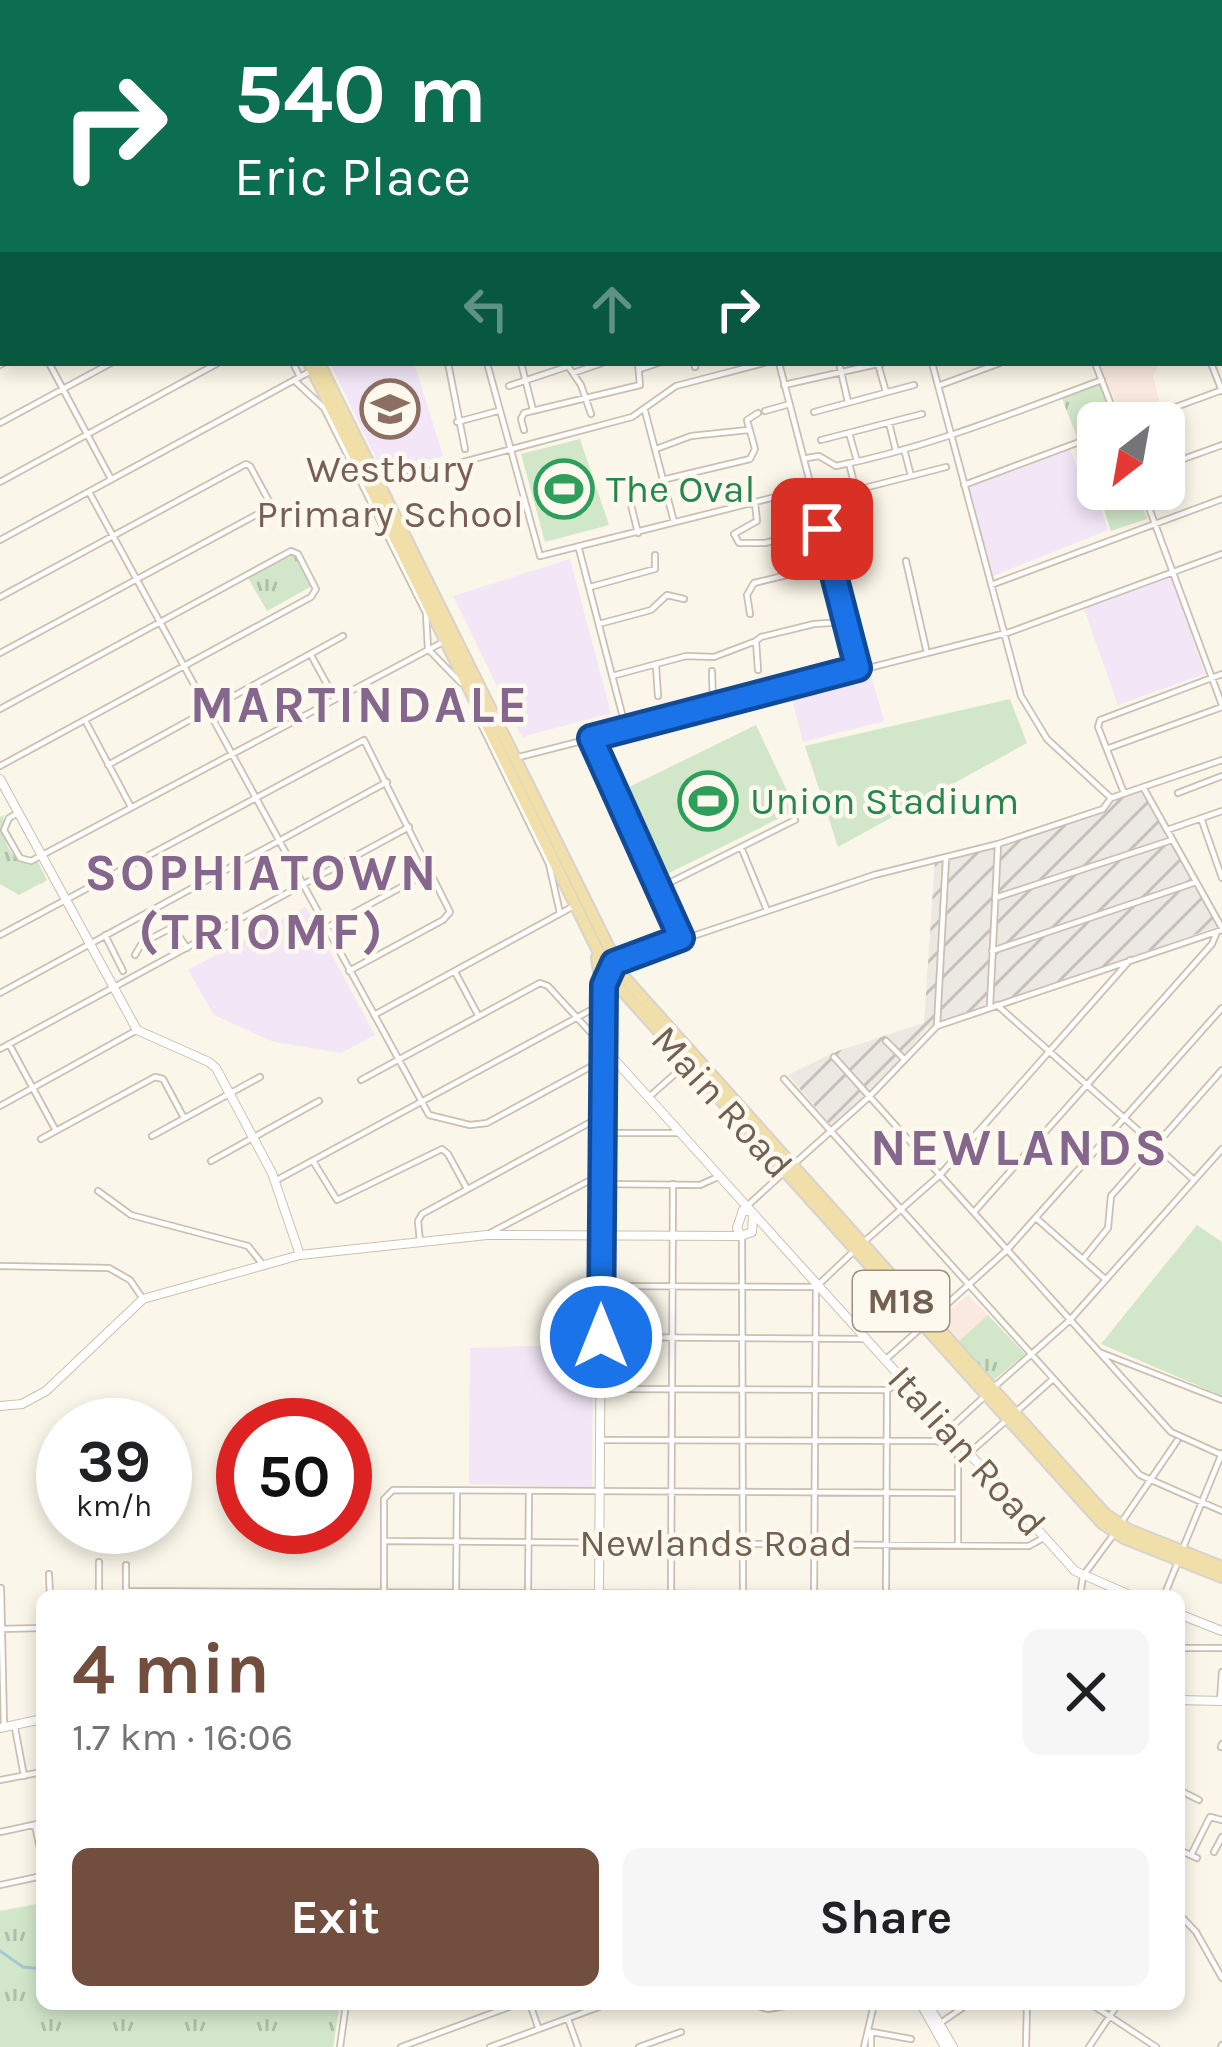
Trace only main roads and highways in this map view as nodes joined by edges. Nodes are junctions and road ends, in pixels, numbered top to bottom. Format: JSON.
{"nodes":[{"id":1,"x":309,"y":370,"type":"edge"},
{"id":2,"x":581,"y":903,"type":"junction"},
{"id":3,"x":595,"y":945,"type":"junction"},
{"id":4,"x":611,"y":968,"type":"junction"},
{"id":5,"x":619,"y":986,"type":"junction"},
{"id":6,"x":691,"y":1060,"type":"junction"},
{"id":7,"x":1180,"y":1556,"type":"junction"},
{"id":8,"x":1222,"y":1567,"type":"edge"},
{"id":9,"x":1222,"y":1577,"type":"edge"}],
"edges":[{"from":1,"to":2,"type":"main road","name":"Main Road","number":"M18"},
{"from":2,"to":3,"type":"main road","name":"Main Road","number":"M18"},
{"from":2,"to":4,"type":"main road","name":"Main Road","number":"M18"},
{"from":3,"to":4,"type":"main road","name":"Main Road","number":"M18"},
{"from":3,"to":5,"type":"main road"},
{"from":4,"to":5,"type":"main road","name":"Main Road","number":"M18"},
{"from":4,"to":6,"type":"main road","name":"Main Road","number":"M18"},
{"from":5,"to":6,"type":"main road","name":"Main Road","number":"M18"},
{"from":6,"to":7,"type":"main road","name":"Main Road","number":"M18"},
{"from":7,"to":8,"type":"main road","name":"Main Road","number":"M18"},
{"from":7,"to":9,"type":"main road","name":"Main Road","number":"M18"}]}
